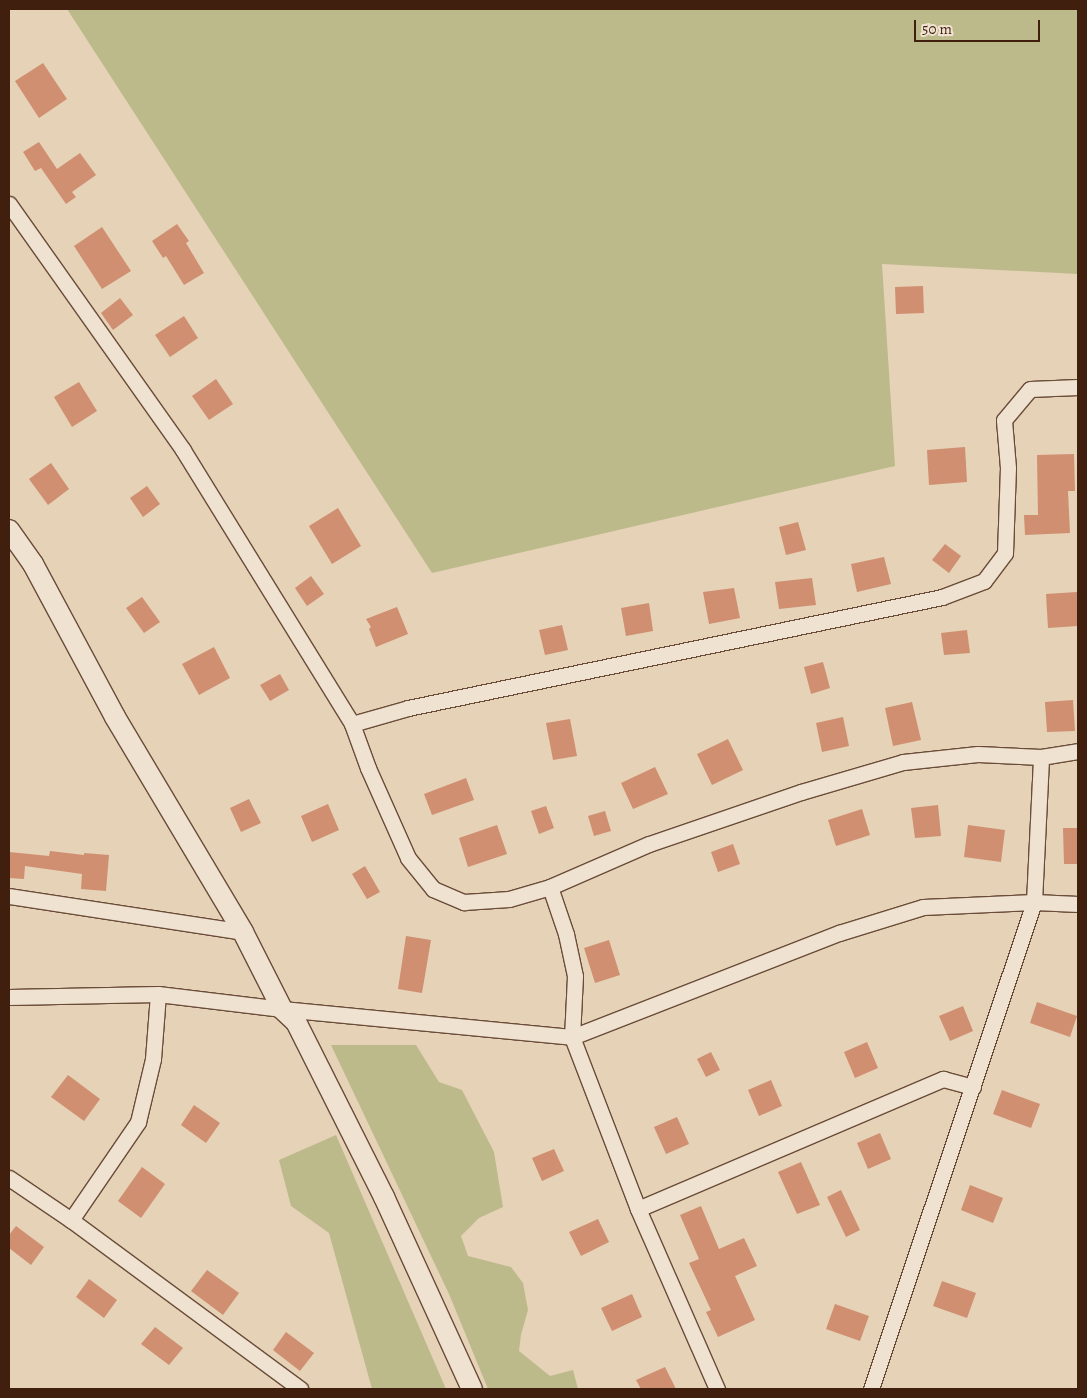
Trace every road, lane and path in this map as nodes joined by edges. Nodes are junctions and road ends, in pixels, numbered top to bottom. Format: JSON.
{"nodes":[{"id":1,"x":9,"y":204,"type":"edge"},
{"id":2,"x":1078,"y":387,"type":"edge"},
{"id":3,"x":9,"y":530,"type":"edge"},
{"id":4,"x":352,"y":724,"type":"junction"},
{"id":5,"x":1078,"y":751,"type":"edge"},
{"id":6,"x":1041,"y":757,"type":"junction"},
{"id":7,"x":550,"y":887,"type":"junction"},
{"id":8,"x":9,"y":896,"type":"edge"},
{"id":9,"x":1034,"y":902,"type":"junction"},
{"id":10,"x":1078,"y":904,"type":"edge"},
{"id":11,"x":243,"y":932,"type":"junction"},
{"id":12,"x":158,"y":994,"type":"junction"},
{"id":13,"x":9,"y":997,"type":"edge"},
{"id":14,"x":282,"y":1009,"type":"junction"},
{"id":15,"x":572,"y":1037,"type":"junction"},
{"id":16,"x":974,"y":1087,"type":"junction"},
{"id":17,"x":9,"y":1178,"type":"edge"},
{"id":18,"x":638,"y":1209,"type":"junction"},
{"id":19,"x":71,"y":1220,"type":"junction"},
{"id":20,"x":300,"y":1389,"type":"edge"},
{"id":21,"x":472,"y":1389,"type":"edge"},
{"id":22,"x":717,"y":1389,"type":"edge"},
{"id":23,"x":871,"y":1389,"type":"edge"}],
"edges":[{"from":1,"to":4,"type":"street"},
{"from":2,"to":4,"type":"street"},
{"from":3,"to":11,"type":"street"},
{"from":4,"to":7,"type":"street"},
{"from":5,"to":6,"type":"street"},
{"from":6,"to":7,"type":"street"},
{"from":6,"to":9,"type":"street"},
{"from":7,"to":15,"type":"street"},
{"from":8,"to":11,"type":"street"},
{"from":9,"to":10,"type":"street"},
{"from":9,"to":15,"type":"street"},
{"from":9,"to":16,"type":"street"},
{"from":11,"to":14,"type":"street"},
{"from":12,"to":13,"type":"street"},
{"from":12,"to":14,"type":"street"},
{"from":12,"to":19,"type":"street"},
{"from":14,"to":15,"type":"street"},
{"from":14,"to":21,"type":"street"},
{"from":15,"to":18,"type":"street"},
{"from":16,"to":18,"type":"street"},
{"from":16,"to":23,"type":"street"},
{"from":17,"to":19,"type":"street"},
{"from":18,"to":22,"type":"street"},
{"from":19,"to":20,"type":"street"}]}
